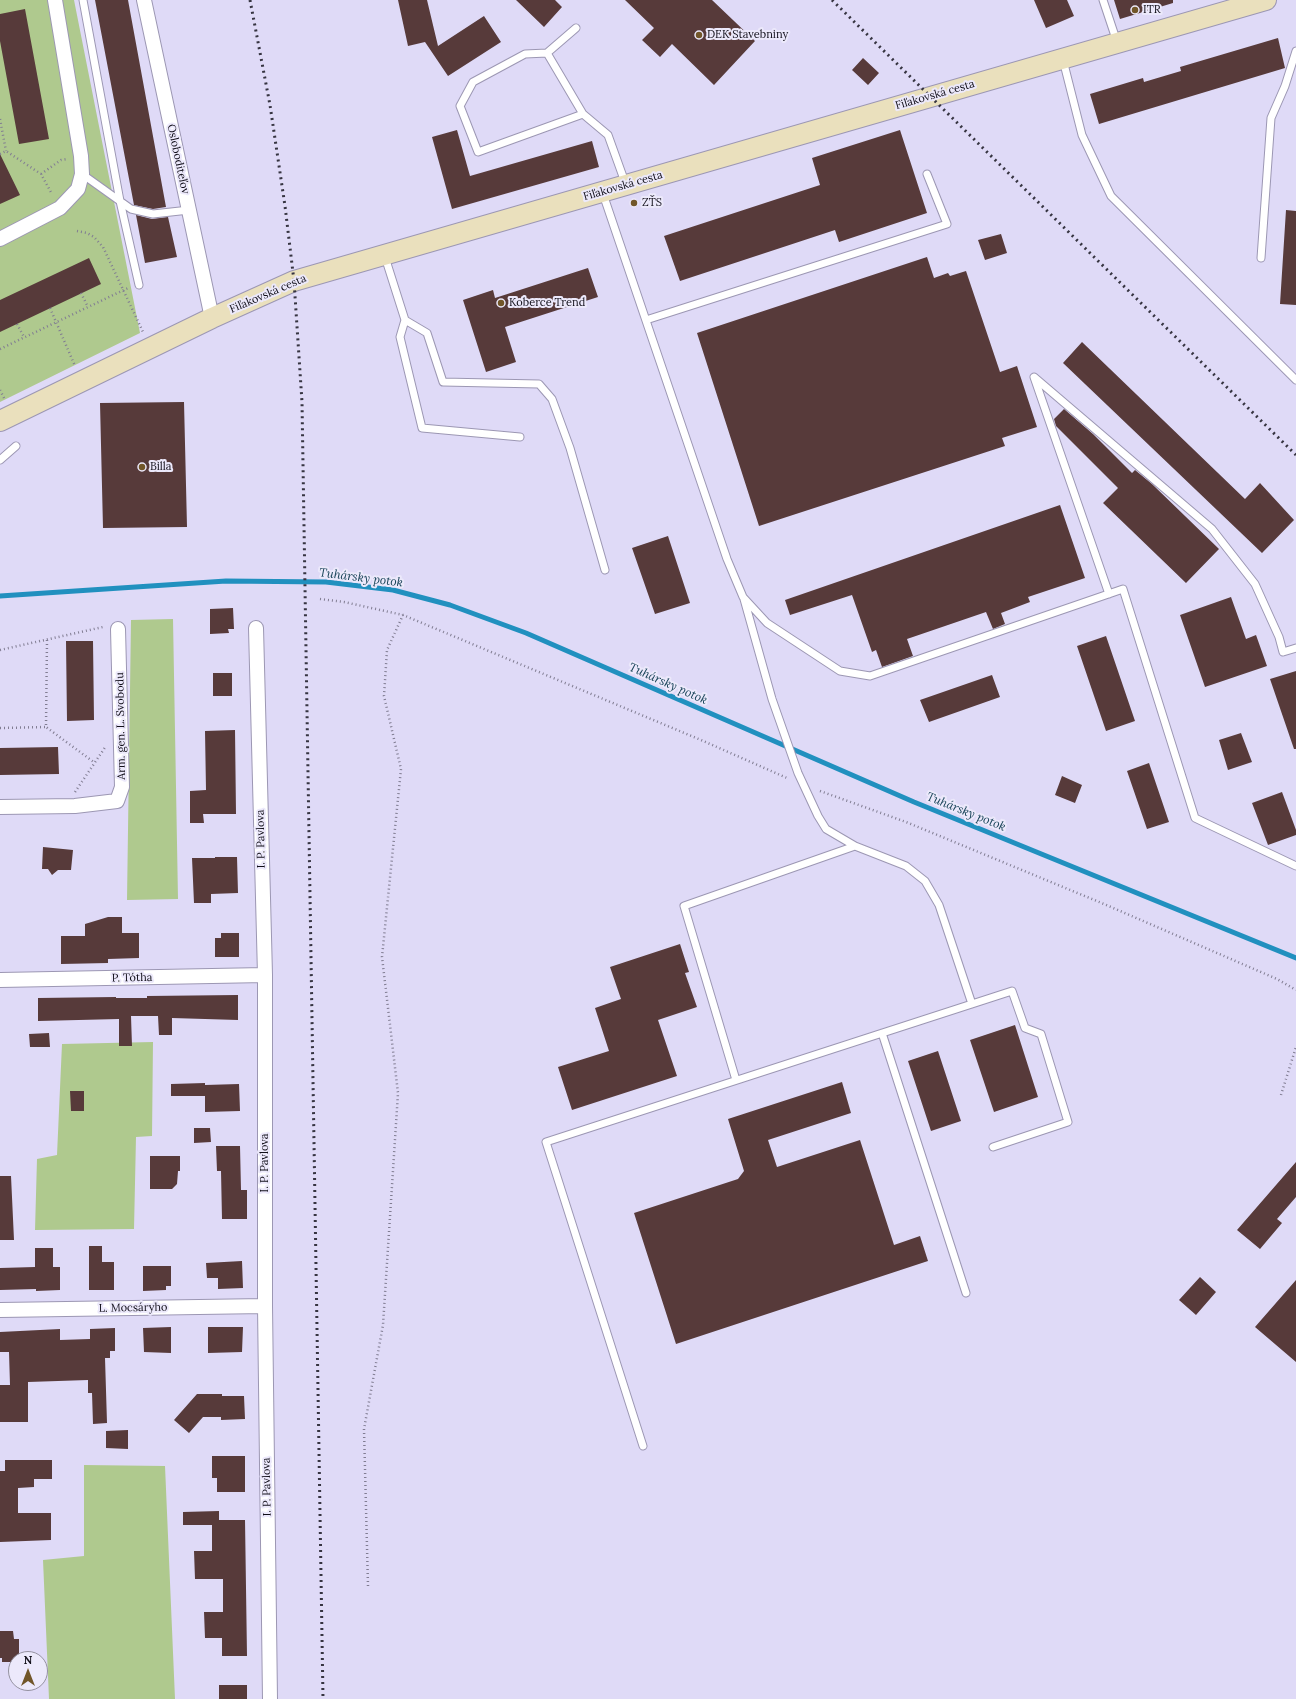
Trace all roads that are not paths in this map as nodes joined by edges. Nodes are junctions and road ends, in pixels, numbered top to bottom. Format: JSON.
{"nodes":[{"id":1,"x":55,"y":0,"type":"edge"},
{"id":2,"x":83,"y":0,"type":"edge"},
{"id":3,"x":144,"y":0,"type":"edge"},
{"id":4,"x":1103,"y":0,"type":"edge"},
{"id":5,"x":1266,"y":0,"type":"edge"},
{"id":6,"x":576,"y":28,"type":"dead end"},
{"id":7,"x":1117,"y":42,"type":"junction"},
{"id":8,"x":1296,"y":51,"type":"edge"},
{"id":9,"x":547,"y":53,"type":"junction"},
{"id":10,"x":1063,"y":58,"type":"junction"},
{"id":11,"x":583,"y":114,"type":"junction"},
{"id":12,"x":82,"y":174,"type":"junction"},
{"id":13,"x":927,"y":174,"type":"dead end"},
{"id":14,"x":626,"y":185,"type":"junction"},
{"id":15,"x":602,"y":192,"type":"junction"},
{"id":16,"x":120,"y":202,"type":"junction"},
{"id":17,"x":189,"y":210,"type":"junction"},
{"id":18,"x":0,"y":239,"type":"edge"},
{"id":19,"x":384,"y":254,"type":"junction"},
{"id":20,"x":1261,"y":258,"type":"dead end"},
{"id":21,"x":138,"y":285,"type":"dead end"},
{"id":22,"x":212,"y":318,"type":"junction"},
{"id":23,"x":405,"y":320,"type":"junction"},
{"id":24,"x":646,"y":320,"type":"junction"},
{"id":25,"x":1296,"y":380,"type":"edge"},
{"id":26,"x":3,"y":412,"type":"edge"},
{"id":27,"x":520,"y":438,"type":"dead end"},
{"id":28,"x":16,"y":446,"type":"dead end"},
{"id":29,"x":0,"y":460,"type":"edge"},
{"id":30,"x":605,"y":570,"type":"dead end"},
{"id":31,"x":1108,"y":594,"type":"junction"},
{"id":32,"x":743,"y":597,"type":"junction"},
{"id":33,"x":256,"y":628,"type":"dead end"},
{"id":34,"x":118,"y":629,"type":"road end"},
{"id":35,"x":1296,"y":648,"type":"edge"},
{"id":36,"x":0,"y":807,"type":"edge"},
{"id":37,"x":855,"y":846,"type":"junction"},
{"id":38,"x":1296,"y":866,"type":"edge"},
{"id":39,"x":265,"y":975,"type":"junction"},
{"id":40,"x":0,"y":980,"type":"edge"},
{"id":41,"x":972,"y":1004,"type":"junction"},
{"id":42,"x":882,"y":1033,"type":"junction"},
{"id":43,"x":736,"y":1080,"type":"junction"},
{"id":44,"x":993,"y":1147,"type":"dead end"},
{"id":45,"x":966,"y":1293,"type":"dead end"},
{"id":46,"x":265,"y":1306,"type":"junction"},
{"id":47,"x":0,"y":1310,"type":"edge"},
{"id":48,"x":643,"y":1446,"type":"dead end"},
{"id":49,"x":270,"y":1699,"type":"edge"}],
"edges":[{"from":1,"to":12,"type":"street"},
{"from":2,"to":16,"type":"lane"},
{"from":3,"to":17,"type":"street","name":"Osloboditeľov"},
{"from":4,"to":7,"type":"lane"},
{"from":5,"to":7,"type":"street","name":"Fiľakovská cesta"},
{"from":6,"to":9,"type":"lane"},
{"from":7,"to":10,"type":"street","name":"Fiľakovská cesta"},
{"from":8,"to":20,"type":"lane"},
{"from":9,"to":11,"type":"lane"},
{"from":9,"to":11,"type":"lane"},
{"from":10,"to":14,"type":"street","name":"Fiľakovská cesta"},
{"from":10,"to":25,"type":"lane"},
{"from":11,"to":14,"type":"lane"},
{"from":12,"to":16,"type":"lane"},
{"from":12,"to":18,"type":"street"},
{"from":13,"to":24,"type":"lane"},
{"from":14,"to":15,"type":"street","name":"Fiľakovská cesta"},
{"from":15,"to":19,"type":"street","name":"Fiľakovská cesta"},
{"from":15,"to":24,"type":"lane"},
{"from":16,"to":17,"type":"lane"},
{"from":16,"to":21,"type":"lane"},
{"from":17,"to":22,"type":"street","name":"Osloboditeľov"},
{"from":19,"to":22,"type":"street","name":"Fiľakovská cesta"},
{"from":19,"to":23,"type":"lane"},
{"from":22,"to":26,"type":"street","name":"Fiľakovská cesta"},
{"from":23,"to":27,"type":"lane"},
{"from":23,"to":30,"type":"lane"},
{"from":24,"to":32,"type":"lane"},
{"from":28,"to":29,"type":"lane"},
{"from":31,"to":32,"type":"lane"},
{"from":31,"to":35,"type":"lane"},
{"from":31,"to":38,"type":"lane"},
{"from":32,"to":37,"type":"lane"},
{"from":33,"to":39,"type":"street","name":"I. P. Pavlova"},
{"from":34,"to":36,"type":"street","name":"Arm. gen. L. Svobodu"},
{"from":37,"to":41,"type":"lane"},
{"from":37,"to":43,"type":"lane"},
{"from":39,"to":40,"type":"street","name":"P. Tótha"},
{"from":39,"to":46,"type":"street","name":"I. P. Pavlova"},
{"from":41,"to":42,"type":"lane"},
{"from":41,"to":44,"type":"lane"},
{"from":42,"to":43,"type":"lane"},
{"from":42,"to":45,"type":"lane"},
{"from":43,"to":48,"type":"lane"},
{"from":46,"to":47,"type":"street","name":"L. Mocsáryho"},
{"from":46,"to":49,"type":"street","name":"I. P. Pavlova"}]}
